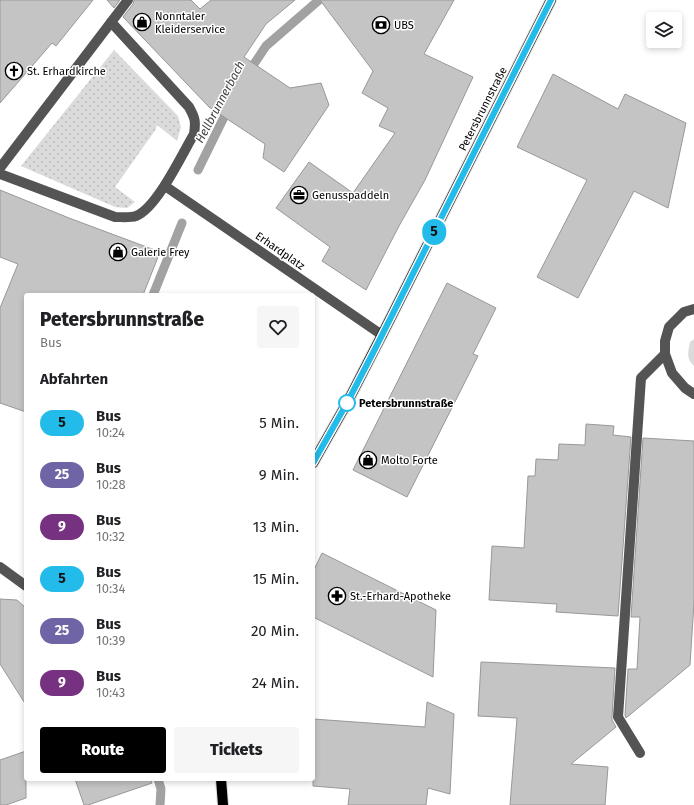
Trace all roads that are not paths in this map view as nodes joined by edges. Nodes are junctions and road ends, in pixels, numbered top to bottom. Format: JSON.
{"nodes":[{"id":1,"x":128,"y":0,"type":"edge"},
{"id":2,"x":551,"y":0,"type":"edge"},
{"id":3,"x":111,"y":22,"type":"junction"},
{"id":4,"x":0,"y":168,"type":"edge"},
{"id":5,"x":0,"y":174,"type":"edge"},
{"id":6,"x":165,"y":186,"type":"junction"},
{"id":7,"x":694,"y":310,"type":"edge"},
{"id":8,"x":382,"y":336,"type":"junction"},
{"id":9,"x":665,"y":354,"type":"junction"},
{"id":10,"x":694,"y":394,"type":"edge"},
{"id":11,"x":315,"y":459,"type":"edge"},
{"id":12,"x":0,"y":567,"type":"edge"},
{"id":13,"x":24,"y":585,"type":"edge"},
{"id":14,"x":640,"y":753,"type":"dead end"},
{"id":15,"x":221,"y":781,"type":"edge"},
{"id":16,"x":223,"y":805,"type":"edge"}],
"edges":[{"from":1,"to":3,"type":"street"},
{"from":2,"to":8,"type":"main road","name":"Petersbrunnstraße"},
{"from":3,"to":4,"type":"street"},
{"from":3,"to":6,"type":"street"},
{"from":5,"to":6,"type":"street"},
{"from":6,"to":8,"type":"street","name":"Erhardplatz"},
{"from":7,"to":9,"type":"street"},
{"from":8,"to":11,"type":"main road","name":"Petersbrunnstraße"},
{"from":9,"to":10,"type":"street"},
{"from":9,"to":14,"type":"street"},
{"from":12,"to":13,"type":"street"},
{"from":15,"to":16,"type":"main road"}]}
